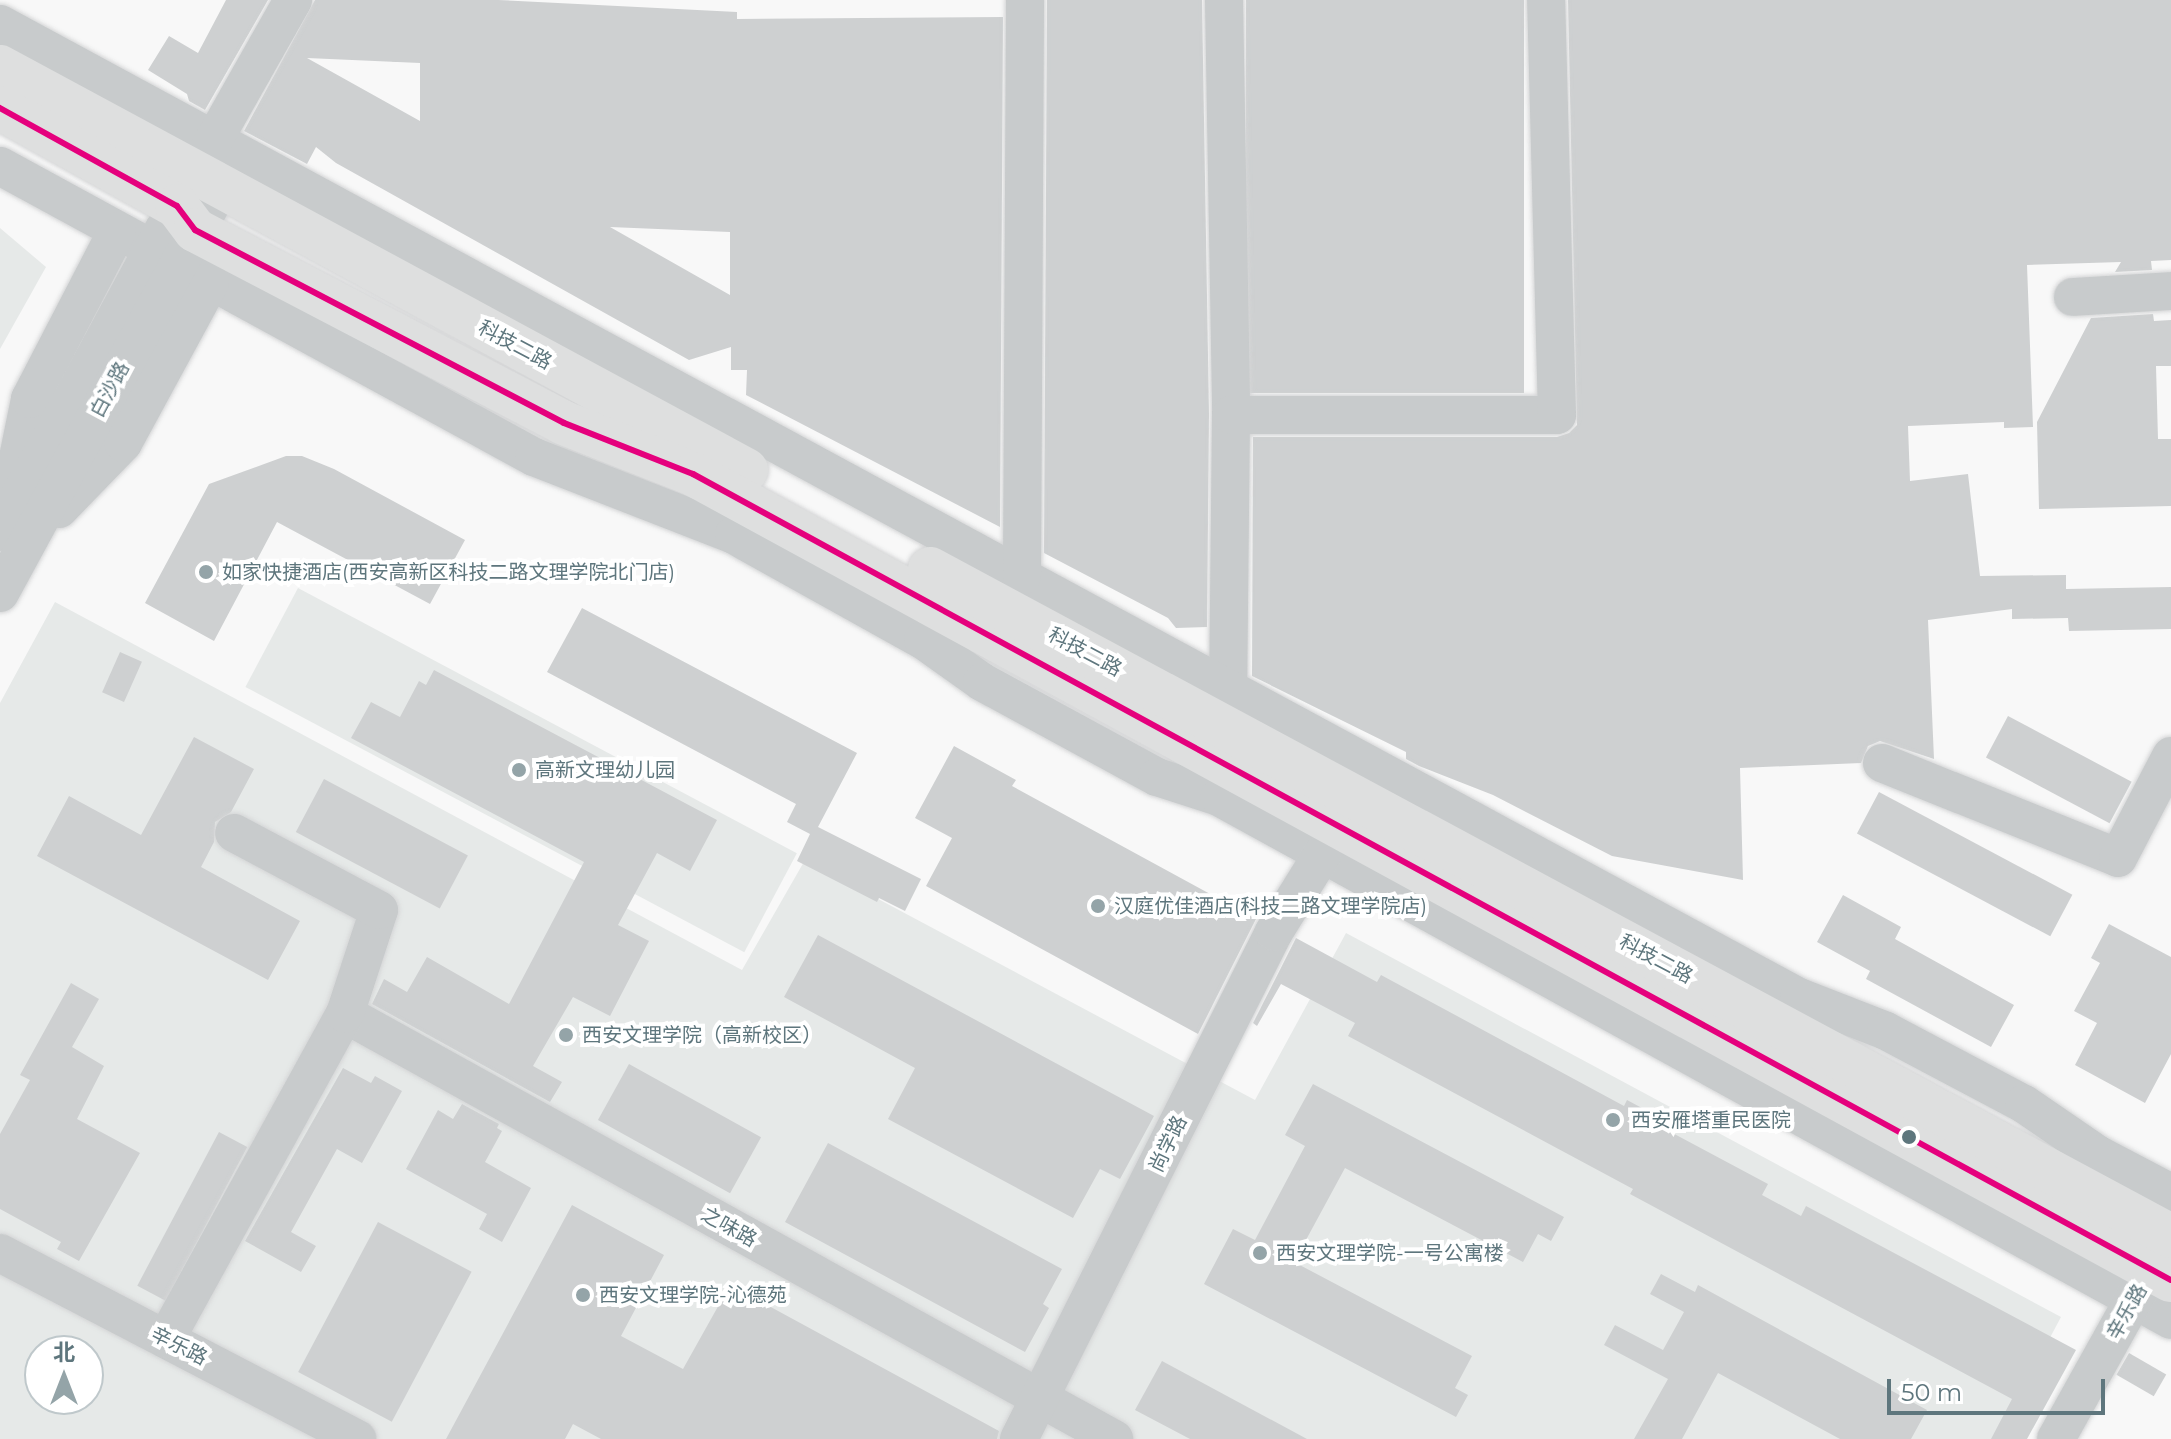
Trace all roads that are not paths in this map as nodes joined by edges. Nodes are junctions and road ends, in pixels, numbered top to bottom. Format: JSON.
{"nodes":[{"id":1,"x":293,"y":0,"type":"edge"},
{"id":2,"x":1025,"y":0,"type":"edge"},
{"id":3,"x":1224,"y":0,"type":"edge"},
{"id":4,"x":1546,"y":0,"type":"edge"},
{"id":5,"x":0,"y":24,"type":"edge"},
{"id":6,"x":0,"y":67,"type":"edge"},
{"id":7,"x":0,"y":108,"type":"edge"},
{"id":8,"x":0,"y":166,"type":"edge"},
{"id":9,"x":190,"y":207,"type":"junction"},
{"id":10,"x":117,"y":231,"type":"junction"},
{"id":11,"x":210,"y":283,"type":"junction"},
{"id":12,"x":2171,"y":291,"type":"edge"},
{"id":13,"x":2073,"y":297,"type":"dead end"},
{"id":14,"x":1231,"y":415,"type":"junction"},
{"id":15,"x":11,"y":532,"type":"edge"},
{"id":16,"x":1022,"y":576,"type":"junction"},
{"id":17,"x":0,"y":593,"type":"edge"},
{"id":18,"x":1228,"y":689,"type":"junction"},
{"id":19,"x":2171,"y":756,"type":"edge"},
{"id":20,"x":1882,"y":763,"type":"dead end"},
{"id":21,"x":234,"y":833,"type":"dead end"},
{"id":22,"x":1323,"y":853,"type":"junction"},
{"id":23,"x":345,"y":1014,"type":"junction"},
{"id":24,"x":2171,"y":1193,"type":"edge"},
{"id":25,"x":0,"y":1253,"type":"edge"},
{"id":26,"x":2157,"y":1271,"type":"edge"},
{"id":27,"x":2171,"y":1320,"type":"edge"},
{"id":28,"x":166,"y":1339,"type":"junction"},
{"id":29,"x":1041,"y":1400,"type":"junction"},
{"id":30,"x":358,"y":1439,"type":"edge"},
{"id":31,"x":1019,"y":1439,"type":"edge"},
{"id":32,"x":1114,"y":1439,"type":"edge"},
{"id":33,"x":2056,"y":1439,"type":"edge"}],
"edges":[{"from":1,"to":9,"type":"street","name":"白沙路"},
{"from":2,"to":16,"type":"street"},
{"from":3,"to":14,"type":"street"},
{"from":4,"to":14,"type":"street"},
{"from":5,"to":9,"type":"street"},
{"from":6,"to":9,"type":"main road","name":"科技二路"},
{"from":7,"to":9,"type":"main road","name":"科技二路"},
{"from":8,"to":10,"type":"street"},
{"from":9,"to":10,"type":"street"},
{"from":9,"to":11,"type":"street"},
{"from":9,"to":15,"type":"street","name":"白沙路"},
{"from":9,"to":16,"type":"street"},
{"from":9,"to":26,"type":"main road","name":"科技二路"},
{"from":10,"to":15,"type":"street"},
{"from":11,"to":15,"type":"street"},
{"from":11,"to":22,"type":"street"},
{"from":12,"to":13,"type":"street"},
{"from":14,"to":18,"type":"street"},
{"from":15,"to":17,"type":"street","name":"白沙路"},
{"from":16,"to":18,"type":"street"},
{"from":18,"to":24,"type":"street"},
{"from":19,"to":20,"type":"street"},
{"from":21,"to":23,"type":"street"},
{"from":22,"to":26,"type":"street"},
{"from":22,"to":29,"type":"street","name":"尚学路"},
{"from":23,"to":28,"type":"street"},
{"from":23,"to":29,"type":"street","name":"之味路"},
{"from":25,"to":28,"type":"street","name":"辛乐路"},
{"from":26,"to":27,"type":"street"},
{"from":26,"to":33,"type":"street","name":"辛乐路"},
{"from":28,"to":30,"type":"street","name":"辛乐路"},
{"from":29,"to":31,"type":"street","name":"尚学路"},
{"from":29,"to":32,"type":"street","name":"之味路"}]}
